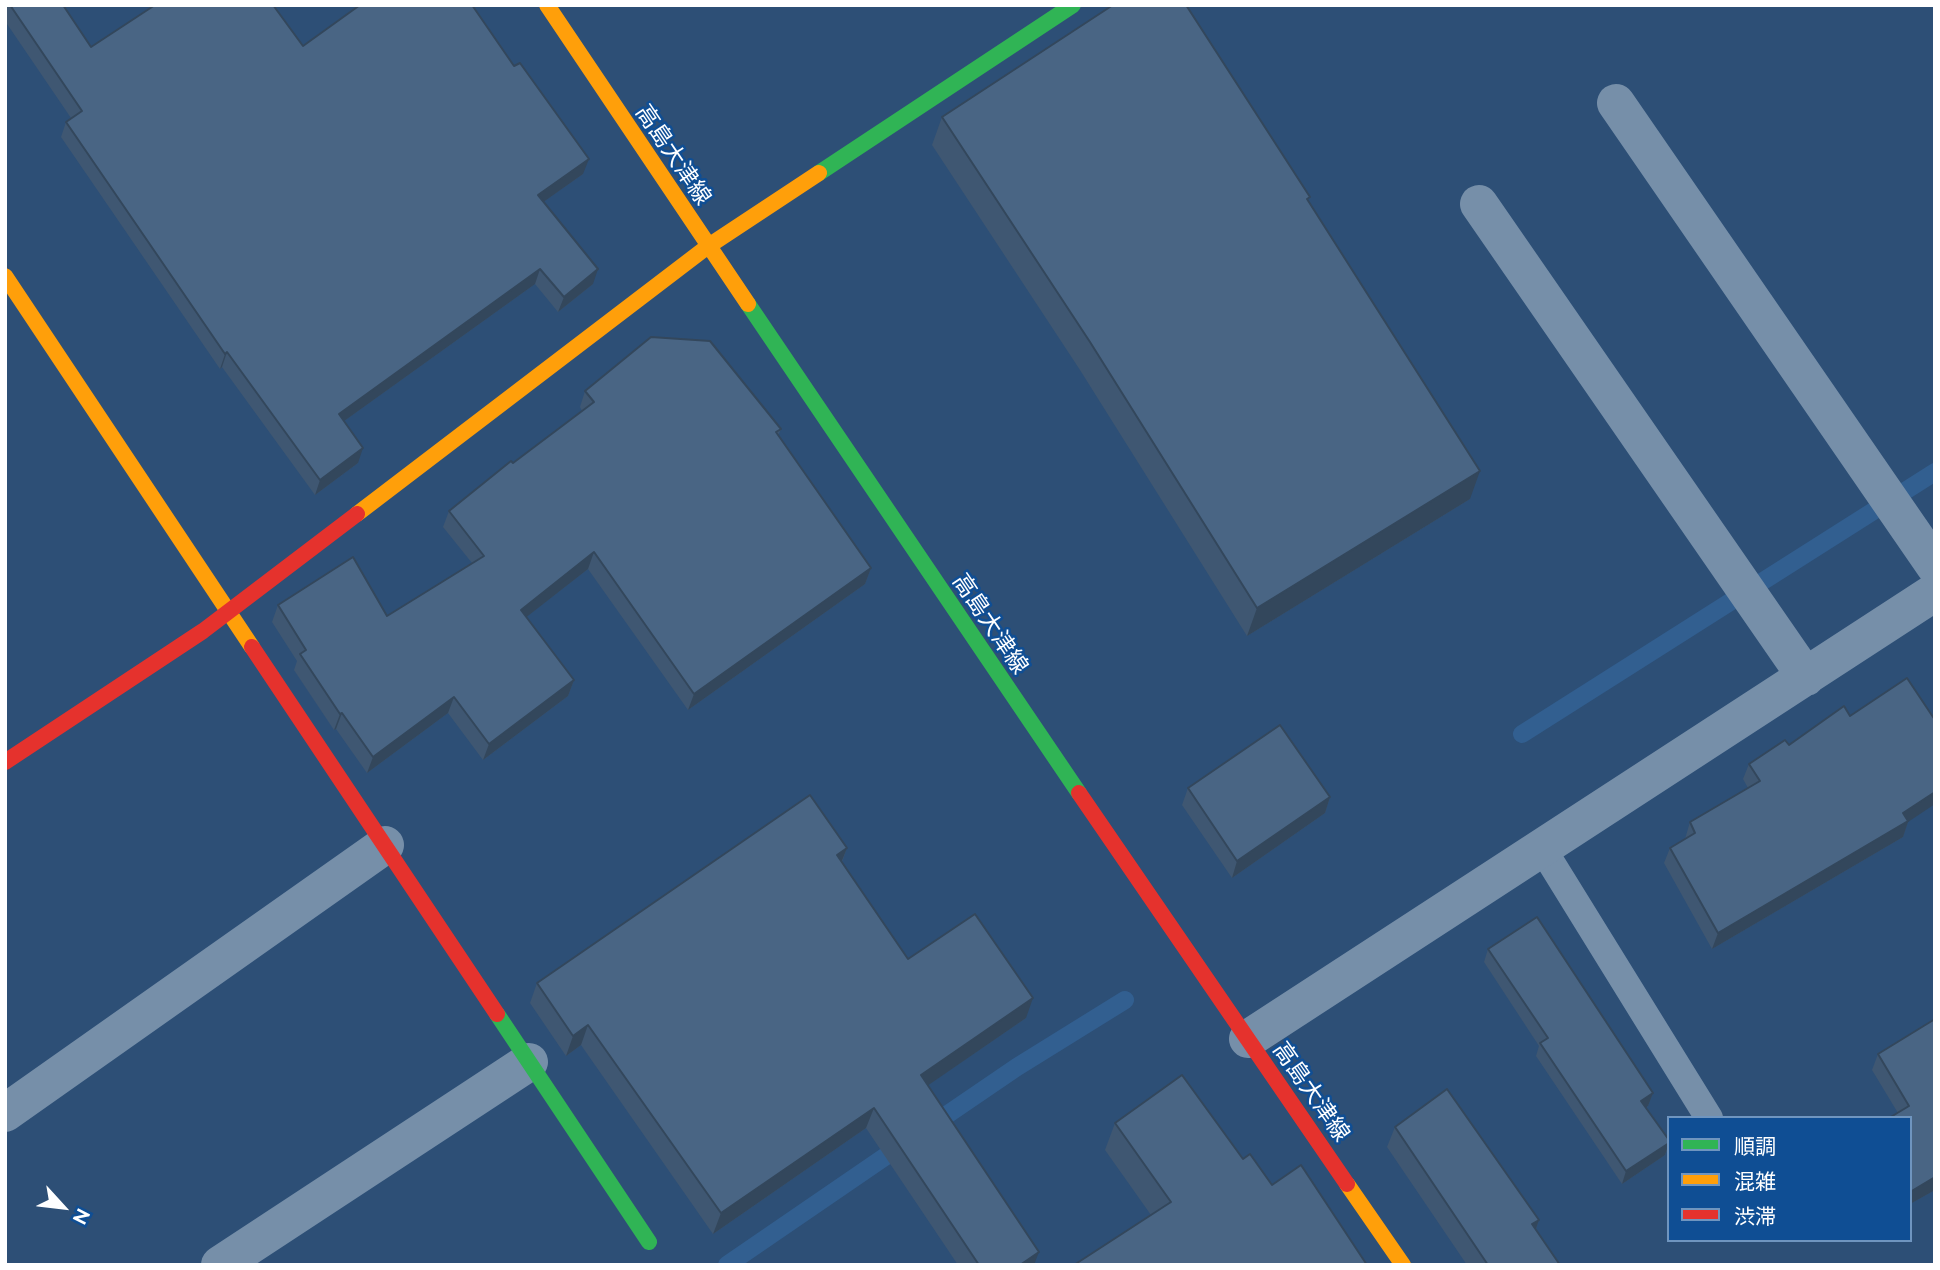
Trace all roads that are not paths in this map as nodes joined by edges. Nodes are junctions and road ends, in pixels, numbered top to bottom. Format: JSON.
{"nodes":[{"id":1,"x":547,"y":5,"type":"edge"},
{"id":2,"x":1073,"y":5,"type":"edge"},
{"id":3,"x":1616,"y":103,"type":"dead end"},
{"id":4,"x":1479,"y":204,"type":"dead end"},
{"id":5,"x":707,"y":247,"type":"junction"},
{"id":6,"x":5,"y":276,"type":"edge"},
{"id":7,"x":1935,"y":566,"type":"edge"},
{"id":8,"x":1935,"y":592,"type":"edge"},
{"id":9,"x":229,"y":610,"type":"junction"},
{"id":10,"x":1806,"y":677,"type":"junction"},
{"id":11,"x":5,"y":762,"type":"edge"},
{"id":12,"x":384,"y":845,"type":"junction"},
{"id":13,"x":1542,"y":848,"type":"junction"},
{"id":14,"x":1248,"y":1040,"type":"junction"},
{"id":15,"x":529,"y":1062,"type":"junction"},
{"id":16,"x":5,"y":1113,"type":"edge"},
{"id":17,"x":1708,"y":1116,"type":"edge"},
{"id":18,"x":649,"y":1242,"type":"dead end"},
{"id":19,"x":220,"y":1265,"type":"edge"},
{"id":20,"x":1403,"y":1265,"type":"edge"}],
"edges":[{"from":1,"to":5,"type":"street","name":"高島大津線"},
{"from":2,"to":5,"type":"street"},
{"from":3,"to":7,"type":"street"},
{"from":4,"to":10,"type":"street"},
{"from":5,"to":9,"type":"street"},
{"from":5,"to":14,"type":"street","name":"高島大津線"},
{"from":6,"to":9,"type":"street"},
{"from":8,"to":10,"type":"street"},
{"from":9,"to":11,"type":"street"},
{"from":9,"to":12,"type":"street"},
{"from":10,"to":13,"type":"street"},
{"from":12,"to":15,"type":"street"},
{"from":12,"to":16,"type":"street"},
{"from":13,"to":14,"type":"street"},
{"from":13,"to":17,"type":"lane"},
{"from":14,"to":20,"type":"street","name":"高島大津線"},
{"from":15,"to":18,"type":"street"},
{"from":15,"to":19,"type":"street"}]}
